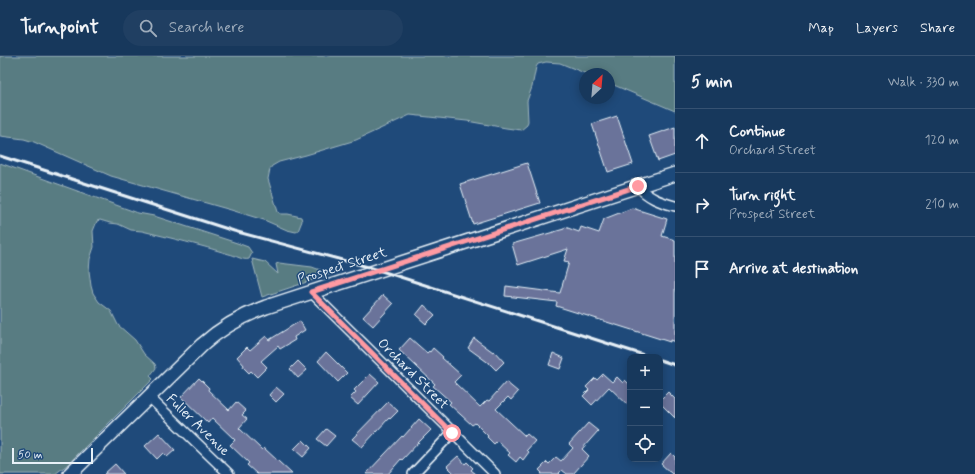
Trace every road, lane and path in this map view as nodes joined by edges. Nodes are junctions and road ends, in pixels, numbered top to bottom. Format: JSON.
{"nodes":[{"id":1,"x":675,"y":174,"type":"edge"},
{"id":2,"x":638,"y":186,"type":"junction"},
{"id":3,"x":675,"y":206,"type":"edge"},
{"id":4,"x":311,"y":292,"type":"junction"},
{"id":5,"x":148,"y":397,"type":"junction"},
{"id":6,"x":452,"y":433,"type":"junction"},
{"id":7,"x":70,"y":474,"type":"edge"},
{"id":8,"x":229,"y":474,"type":"edge"},
{"id":9,"x":413,"y":474,"type":"edge"},
{"id":10,"x":495,"y":474,"type":"edge"}],
"edges":[{"from":1,"to":2,"type":"main road","name":"Prospect Street"},
{"from":2,"to":3,"type":"street"},
{"from":2,"to":4,"type":"main road","name":"Prospect Street"},
{"from":4,"to":5,"type":"main road","name":"Prospect Street"},
{"from":4,"to":6,"type":"street","name":"Orchard Street"},
{"from":5,"to":7,"type":"main road","name":"Prospect Street"},
{"from":5,"to":8,"type":"street","name":"Fuller Avenue"},
{"from":6,"to":9,"type":"street"},
{"from":6,"to":10,"type":"street","name":"Orchard Street"}]}
